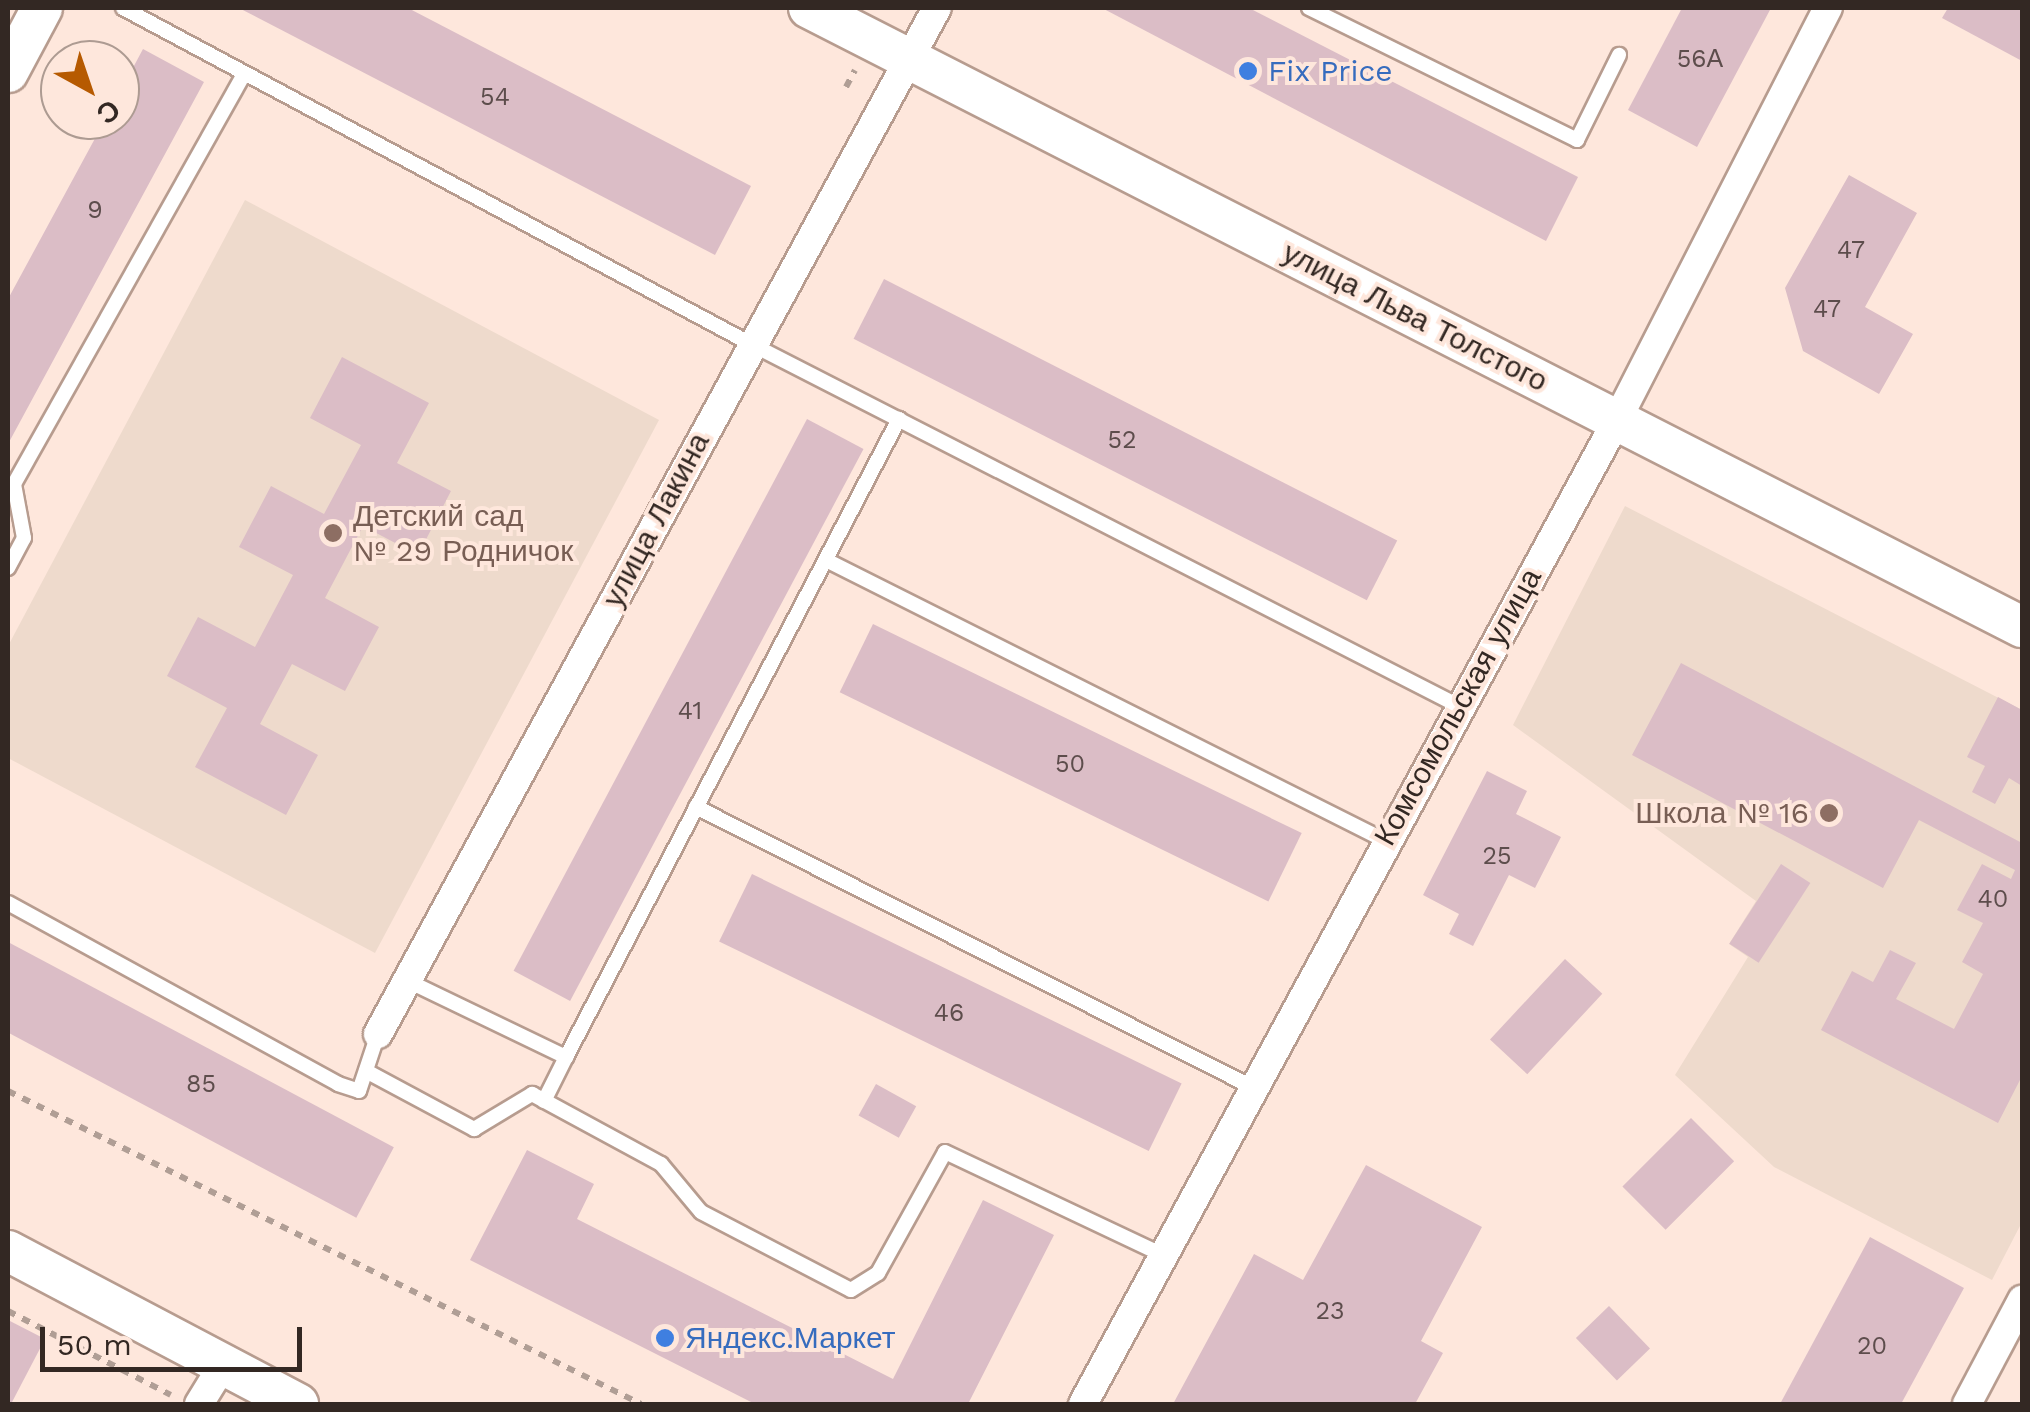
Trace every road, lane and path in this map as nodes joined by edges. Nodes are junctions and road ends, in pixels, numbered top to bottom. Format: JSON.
{"nodes":[{"id":1,"x":123,"y":8,"type":"edge"},
{"id":2,"x":808,"y":8,"type":"edge"},
{"id":3,"x":937,"y":8,"type":"edge"},
{"id":4,"x":1309,"y":8,"type":"edge"},
{"id":5,"x":1828,"y":8,"type":"edge"},
{"id":6,"x":29,"y":17,"type":"edge"},
{"id":7,"x":1619,"y":54,"type":"dead end"},
{"id":8,"x":908,"y":59,"type":"junction"},
{"id":9,"x":8,"y":72,"type":"edge"},
{"id":10,"x":242,"y":77,"type":"junction"},
{"id":11,"x":751,"y":344,"type":"junction"},
{"id":12,"x":899,"y":419,"type":"junction"},
{"id":13,"x":1617,"y":420,"type":"junction"},
{"id":14,"x":826,"y":560,"type":"junction"},
{"id":15,"x":8,"y":568,"type":"edge"},
{"id":16,"x":2022,"y":627,"type":"edge"},
{"id":17,"x":1460,"y":706,"type":"junction"},
{"id":18,"x":696,"y":807,"type":"junction"},
{"id":19,"x":1386,"y":840,"type":"junction"},
{"id":20,"x":8,"y":903,"type":"edge"},
{"id":21,"x":406,"y":980,"type":"junction"},
{"id":22,"x":378,"y":1034,"type":"joint"},
{"id":23,"x":566,"y":1056,"type":"junction"},
{"id":24,"x":366,"y":1071,"type":"junction"},
{"id":25,"x":1252,"y":1088,"type":"junction"},
{"id":26,"x":8,"y":1092,"type":"edge"},
{"id":27,"x":544,"y":1101,"type":"junction"},
{"id":28,"x":8,"y":1251,"type":"edge"},
{"id":29,"x":1161,"y":1254,"type":"junction"},
{"id":30,"x":2022,"y":1300,"type":"edge"},
{"id":31,"x":8,"y":1310,"type":"edge"},
{"id":32,"x":222,"y":1365,"type":"junction"},
{"id":33,"x":190,"y":1404,"type":"edge"},
{"id":34,"x":199,"y":1404,"type":"edge"},
{"id":35,"x":298,"y":1404,"type":"edge"},
{"id":36,"x":641,"y":1404,"type":"edge"},
{"id":37,"x":1084,"y":1404,"type":"edge"},
{"id":38,"x":1967,"y":1404,"type":"edge"}],
"edges":[{"from":1,"to":10,"type":"lane"},
{"from":2,"to":8,"type":"street","name":"улица Льва Толстого"},
{"from":3,"to":8,"type":"street","name":"улица Лакина"},
{"from":4,"to":7,"type":"lane"},
{"from":5,"to":13,"type":"street","name":"Комсомольская улица"},
{"from":6,"to":9,"type":"street"},
{"from":8,"to":11,"type":"street","name":"улица Лакина"},
{"from":8,"to":13,"type":"street","name":"улица Льва Толстого"},
{"from":10,"to":11,"type":"lane"},
{"from":10,"to":15,"type":"lane"},
{"from":11,"to":12,"type":"lane"},
{"from":11,"to":21,"type":"street","name":"улица Лакина"},
{"from":12,"to":14,"type":"lane"},
{"from":12,"to":17,"type":"lane"},
{"from":13,"to":16,"type":"street","name":"улица Льва Толстого"},
{"from":13,"to":17,"type":"street","name":"Комсомольская улица"},
{"from":14,"to":18,"type":"lane"},
{"from":14,"to":19,"type":"lane"},
{"from":17,"to":19,"type":"street","name":"Комсомольская улица"},
{"from":18,"to":23,"type":"lane"},
{"from":18,"to":25,"type":"lane"},
{"from":19,"to":25,"type":"street","name":"Комсомольская улица"},
{"from":20,"to":24,"type":"lane"},
{"from":21,"to":22,"type":"street","name":"улица Лакина"},
{"from":21,"to":23,"type":"lane"},
{"from":22,"to":24,"type":"lane"},
{"from":23,"to":27,"type":"lane"},
{"from":24,"to":27,"type":"lane"},
{"from":25,"to":29,"type":"street","name":"Комсомольская улица"},
{"from":26,"to":36,"type":"path"},
{"from":27,"to":29,"type":"lane"},
{"from":28,"to":32,"type":"street"},
{"from":29,"to":37,"type":"street","name":"Комсомольская улица"},
{"from":30,"to":38,"type":"street"},
{"from":31,"to":33,"type":"path"},
{"from":32,"to":34,"type":"street"},
{"from":32,"to":35,"type":"street"}]}
